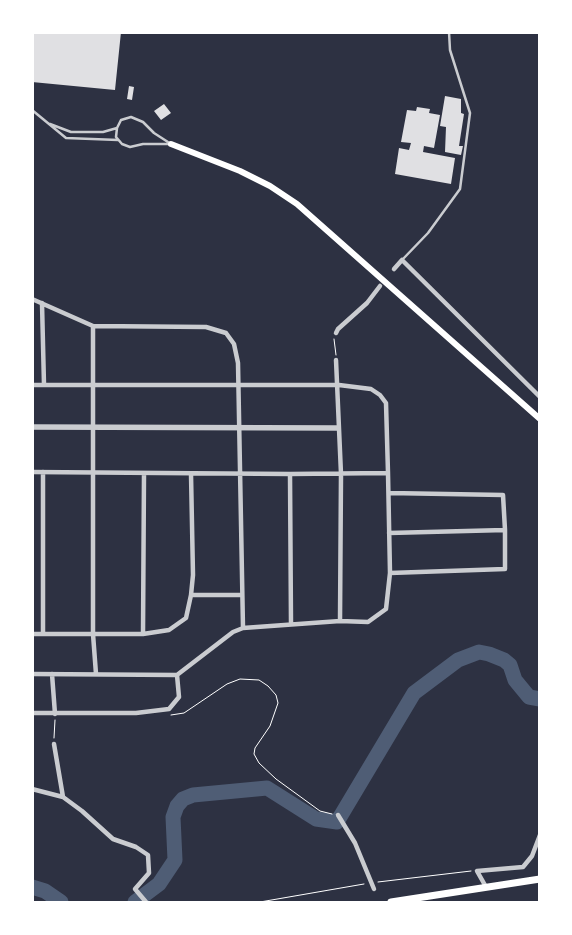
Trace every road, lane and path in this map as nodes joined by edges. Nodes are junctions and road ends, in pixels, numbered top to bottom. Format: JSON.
{"nodes":[{"id":1,"x":449,"y":32,"type":"edge"},
{"id":2,"x":32,"y":110,"type":"edge"},
{"id":3,"x":47,"y":122,"type":"junction"},
{"id":4,"x":117,"y":128,"type":"junction"},
{"id":5,"x":118,"y":140,"type":"junction"},
{"id":6,"x":172,"y":144,"type":"junction"},
{"id":7,"x":402,"y":260,"type":"junction"},
{"id":8,"x":394,"y":269,"type":"dead end"},
{"id":9,"x":380,"y":286,"type":"dead end"},
{"id":10,"x":32,"y":299,"type":"edge"},
{"id":11,"x":42,"y":303,"type":"junction"},
{"id":12,"x":93,"y":326,"type":"junction"},
{"id":13,"x":336,"y":333,"type":"joint"},
{"id":14,"x":336,"y":360,"type":"joint"},
{"id":15,"x":32,"y":385,"type":"edge"},
{"id":16,"x":44,"y":385,"type":"junction"},
{"id":17,"x":94,"y":386,"type":"junction"},
{"id":18,"x":238,"y":386,"type":"junction"},
{"id":19,"x":339,"y":386,"type":"junction"},
{"id":20,"x":540,"y":397,"type":"edge"},
{"id":21,"x":540,"y":419,"type":"edge"},
{"id":22,"x":32,"y":427,"type":"edge"},
{"id":23,"x":93,"y":427,"type":"junction"},
{"id":24,"x":239,"y":428,"type":"junction"},
{"id":25,"x":338,"y":428,"type":"junction"},
{"id":26,"x":32,"y":472,"type":"edge"},
{"id":27,"x":43,"y":472,"type":"junction"},
{"id":28,"x":144,"y":473,"type":"junction"},
{"id":29,"x":388,"y":473,"type":"junction"},
{"id":30,"x":93,"y":474,"type":"junction"},
{"id":31,"x":191,"y":474,"type":"junction"},
{"id":32,"x":240,"y":474,"type":"junction"},
{"id":33,"x":290,"y":474,"type":"junction"},
{"id":34,"x":340,"y":474,"type":"junction"},
{"id":35,"x":389,"y":493,"type":"junction"},
{"id":36,"x":505,"y":530,"type":"junction"},
{"id":37,"x":389,"y":532,"type":"junction"},
{"id":38,"x":390,"y":574,"type":"junction"},
{"id":39,"x":192,"y":595,"type":"junction"},
{"id":40,"x":242,"y":595,"type":"junction"},
{"id":41,"x":340,"y":621,"type":"junction"},
{"id":42,"x":290,"y":624,"type":"junction"},
{"id":43,"x":243,"y":628,"type":"junction"},
{"id":44,"x":32,"y":634,"type":"edge"},
{"id":45,"x":43,"y":634,"type":"junction"},
{"id":46,"x":93,"y":634,"type":"junction"},
{"id":47,"x":142,"y":634,"type":"junction"},
{"id":48,"x":32,"y":674,"type":"edge"},
{"id":49,"x":52,"y":674,"type":"junction"},
{"id":50,"x":96,"y":674,"type":"junction"},
{"id":51,"x":178,"y":675,"type":"junction"},
{"id":52,"x":32,"y":713,"type":"edge"},
{"id":53,"x":55,"y":714,"type":"junction"},
{"id":54,"x":166,"y":715,"type":"dead end"},
{"id":55,"x":54,"y":744,"type":"joint"},
{"id":56,"x":32,"y":789,"type":"edge"},
{"id":57,"x":63,"y":797,"type":"junction"},
{"id":58,"x":338,"y":815,"type":"joint"},
{"id":59,"x":540,"y":835,"type":"edge"},
{"id":60,"x":477,"y":870,"type":"junction"},
{"id":61,"x":540,"y":879,"type":"edge"},
{"id":62,"x":371,"y":883,"type":"junction"},
{"id":63,"x":486,"y":887,"type":"junction"},
{"id":64,"x":374,"y":889,"type":"dead end"},
{"id":65,"x":434,"y":899,"type":"edge"},
{"id":66,"x":146,"y":902,"type":"edge"},
{"id":67,"x":260,"y":902,"type":"edge"},
{"id":68,"x":392,"y":902,"type":"edge"}],
"edges":[{"from":1,"to":7,"type":"lane"},
{"from":2,"to":3,"type":"lane"},
{"from":3,"to":4,"type":"lane"},
{"from":3,"to":5,"type":"lane"},
{"from":4,"to":5,"type":"lane"},
{"from":4,"to":6,"type":"lane"},
{"from":5,"to":6,"type":"lane"},
{"from":6,"to":21,"type":"main road"},
{"from":7,"to":8,"type":"street"},
{"from":7,"to":20,"type":"street"},
{"from":9,"to":13,"type":"street"},
{"from":10,"to":11,"type":"street"},
{"from":11,"to":12,"type":"street"},
{"from":11,"to":16,"type":"street"},
{"from":12,"to":17,"type":"street"},
{"from":12,"to":18,"type":"street"},
{"from":13,"to":14,"type":"path"},
{"from":14,"to":19,"type":"street"},
{"from":15,"to":16,"type":"street"},
{"from":16,"to":17,"type":"street"},
{"from":17,"to":18,"type":"street"},
{"from":17,"to":23,"type":"street"},
{"from":18,"to":19,"type":"street"},
{"from":18,"to":24,"type":"street"},
{"from":19,"to":25,"type":"street"},
{"from":19,"to":29,"type":"street"},
{"from":22,"to":23,"type":"street"},
{"from":23,"to":24,"type":"street"},
{"from":23,"to":30,"type":"street"},
{"from":24,"to":25,"type":"street"},
{"from":24,"to":32,"type":"street"},
{"from":25,"to":34,"type":"street"},
{"from":26,"to":27,"type":"street"},
{"from":27,"to":30,"type":"street"},
{"from":27,"to":45,"type":"street"},
{"from":28,"to":30,"type":"street"},
{"from":28,"to":31,"type":"street"},
{"from":28,"to":47,"type":"street"},
{"from":29,"to":34,"type":"street"},
{"from":29,"to":35,"type":"street"},
{"from":30,"to":46,"type":"street"},
{"from":31,"to":32,"type":"street"},
{"from":31,"to":39,"type":"street"},
{"from":32,"to":33,"type":"street"},
{"from":32,"to":40,"type":"street"},
{"from":33,"to":34,"type":"street"},
{"from":33,"to":42,"type":"street"},
{"from":34,"to":41,"type":"street"},
{"from":35,"to":36,"type":"street"},
{"from":35,"to":37,"type":"street"},
{"from":36,"to":37,"type":"street"},
{"from":36,"to":38,"type":"street"},
{"from":37,"to":38,"type":"street"},
{"from":38,"to":41,"type":"street"},
{"from":39,"to":40,"type":"street"},
{"from":39,"to":47,"type":"street"},
{"from":40,"to":43,"type":"street"},
{"from":41,"to":42,"type":"street"},
{"from":42,"to":43,"type":"street"},
{"from":43,"to":51,"type":"street"},
{"from":44,"to":45,"type":"street"},
{"from":45,"to":46,"type":"street"},
{"from":46,"to":47,"type":"street"},
{"from":46,"to":50,"type":"street"},
{"from":48,"to":49,"type":"street"},
{"from":49,"to":50,"type":"street"},
{"from":49,"to":53,"type":"street"},
{"from":50,"to":51,"type":"street"},
{"from":51,"to":53,"type":"street"},
{"from":52,"to":53,"type":"street"},
{"from":53,"to":55,"type":"path"},
{"from":54,"to":58,"type":"path"},
{"from":55,"to":57,"type":"street"},
{"from":56,"to":57,"type":"street"},
{"from":57,"to":66,"type":"street"},
{"from":58,"to":62,"type":"street"},
{"from":59,"to":60,"type":"street"},
{"from":60,"to":62,"type":"path"},
{"from":60,"to":63,"type":"street"},
{"from":61,"to":63,"type":"main road"},
{"from":62,"to":64,"type":"street"},
{"from":62,"to":67,"type":"path"},
{"from":63,"to":65,"type":"main road"},
{"from":65,"to":68,"type":"main road"}]}
